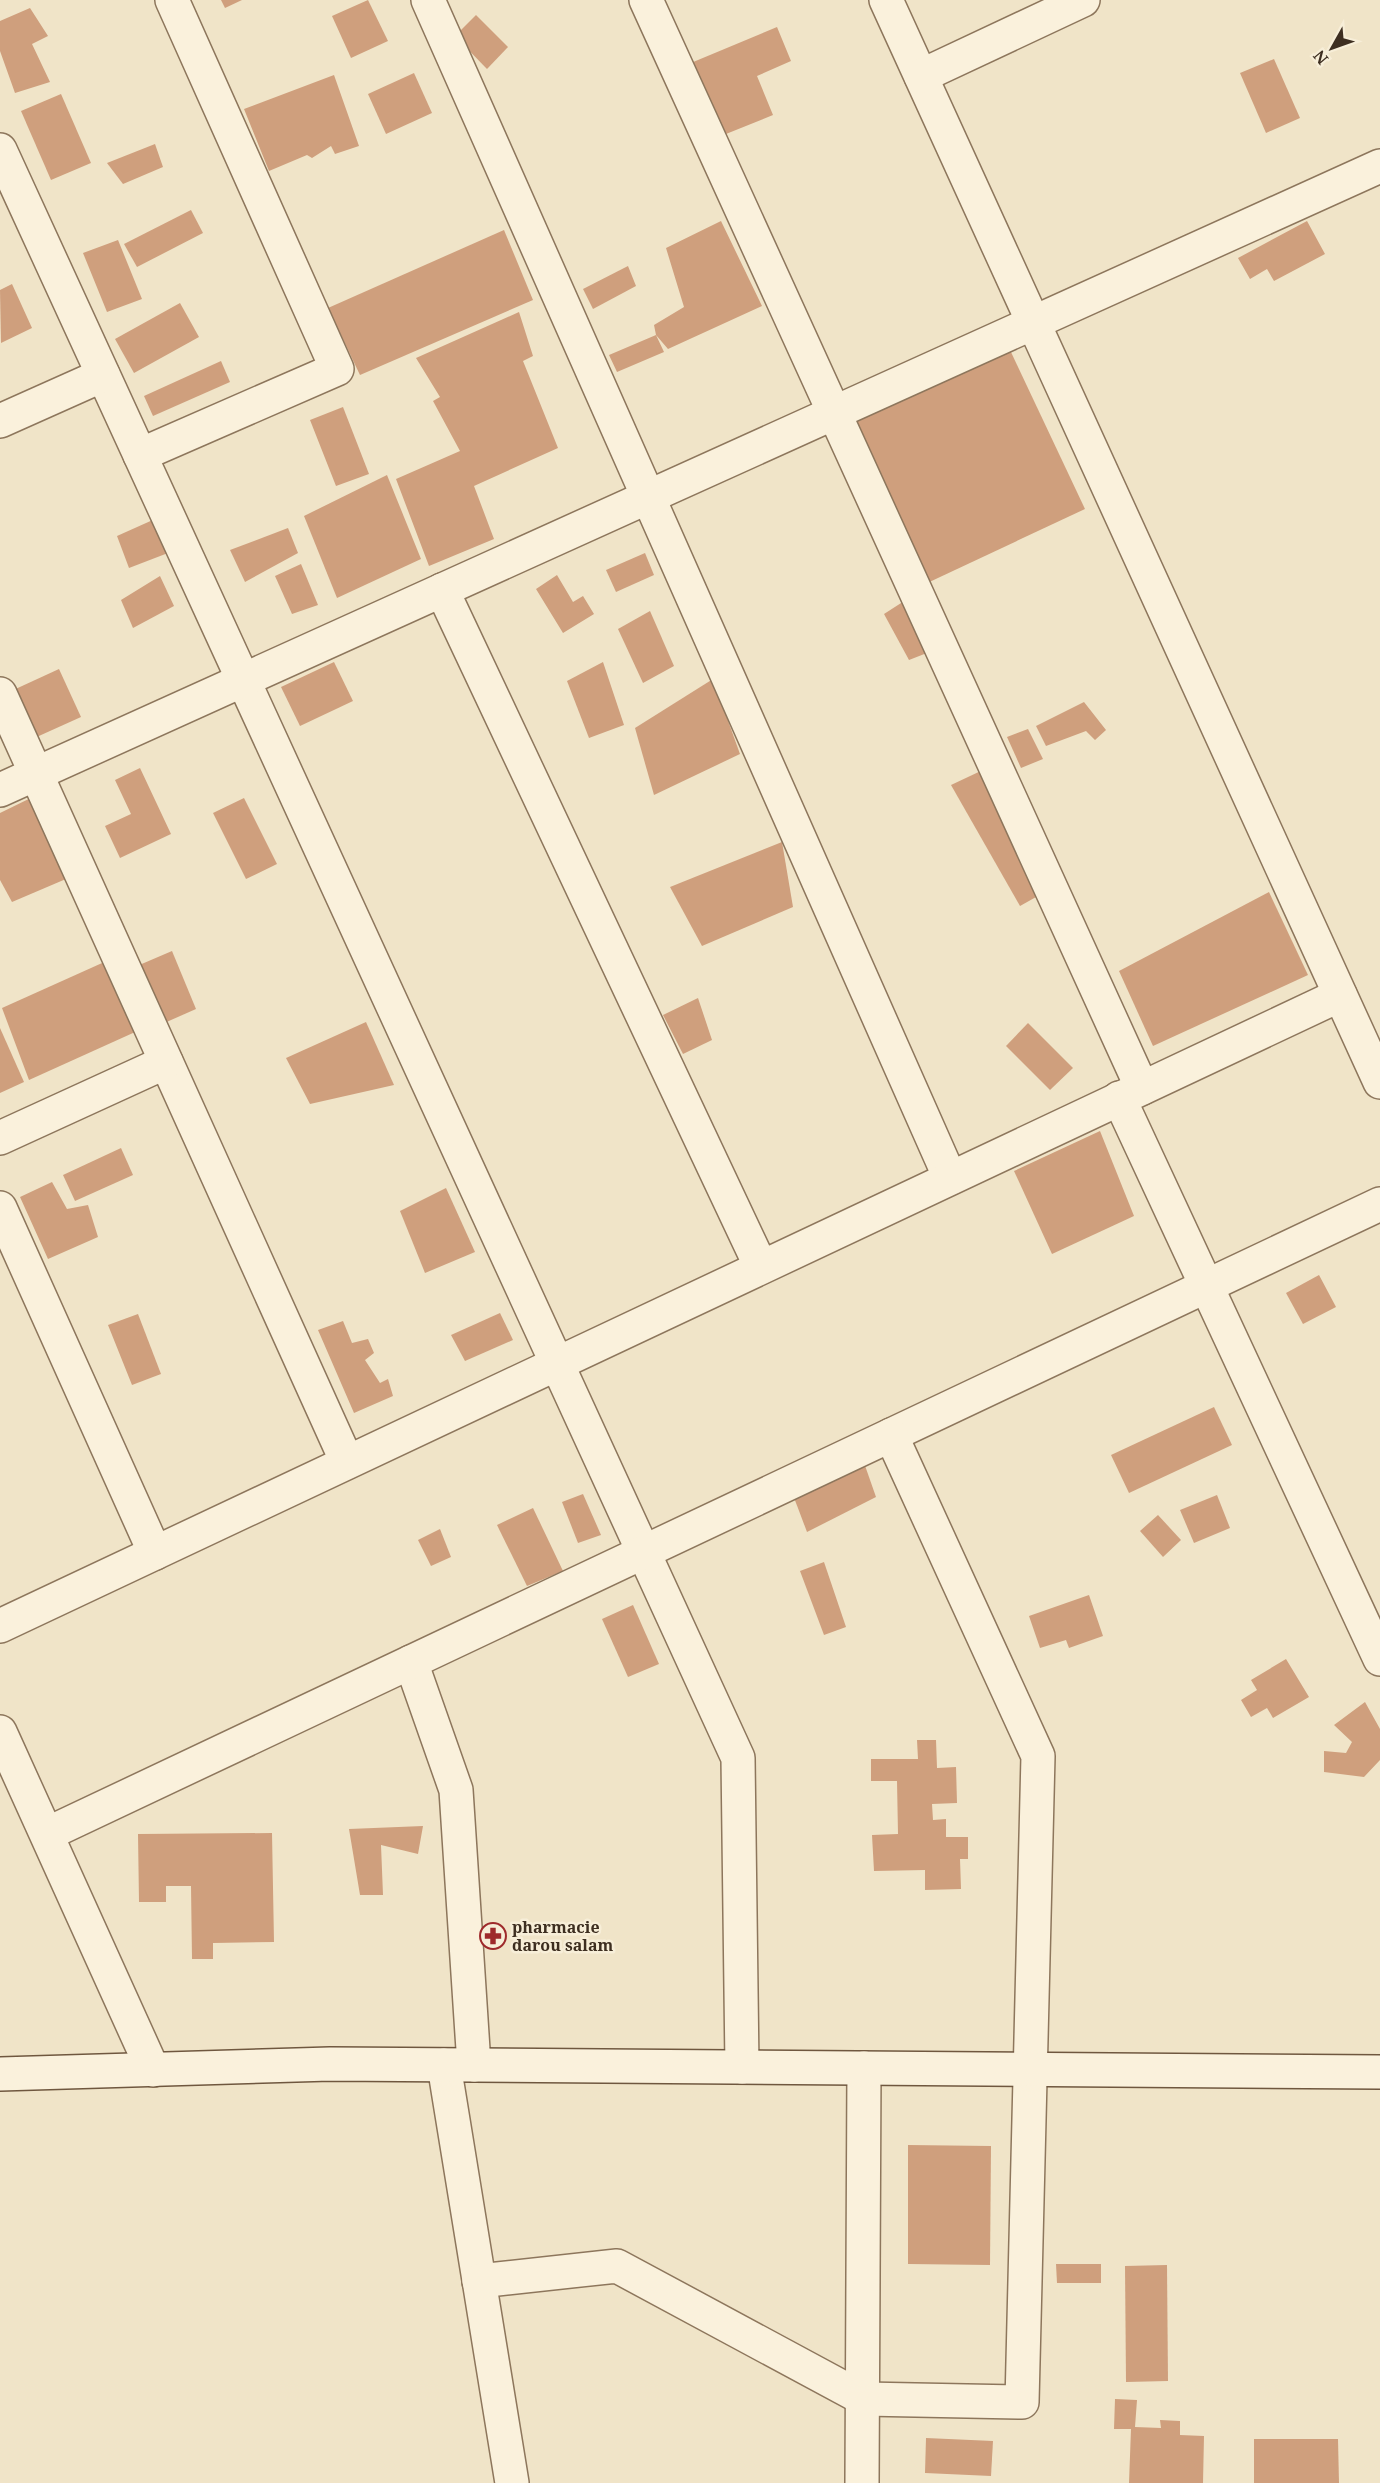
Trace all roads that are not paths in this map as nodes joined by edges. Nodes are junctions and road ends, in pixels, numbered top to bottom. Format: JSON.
{"nodes":[{"id":1,"x":172,"y":0,"type":"edge"},
{"id":2,"x":428,"y":0,"type":"edge"},
{"id":3,"x":646,"y":0,"type":"edge"},
{"id":4,"x":886,"y":0,"type":"edge"},
{"id":5,"x":1083,"y":0,"type":"edge"},
{"id":6,"x":921,"y":76,"type":"junction"},
{"id":7,"x":0,"y":150,"type":"edge"},
{"id":8,"x":1380,"y":166,"type":"edge"},
{"id":9,"x":1033,"y":323,"type":"junction"},
{"id":10,"x":104,"y":375,"type":"junction"},
{"id":11,"x":834,"y":413,"type":"junction"},
{"id":12,"x":0,"y":421,"type":"edge"},
{"id":13,"x":140,"y":455,"type":"junction"},
{"id":14,"x":648,"y":497,"type":"junction"},
{"id":15,"x":442,"y":590,"type":"junction"},
{"id":16,"x":243,"y":680,"type":"junction"},
{"id":17,"x":0,"y":694,"type":"edge"},
{"id":18,"x":36,"y":774,"type":"junction"},
{"id":19,"x":0,"y":790,"type":"edge"},
{"id":20,"x":1340,"y":994,"type":"junction"},
{"id":21,"x":166,"y":1062,"type":"junction"},
{"id":22,"x":1380,"y":1082,"type":"edge"},
{"id":23,"x":1130,"y":1093,"type":"junction"},
{"id":24,"x":0,"y":1138,"type":"edge"},
{"id":25,"x":950,"y":1178,"type":"junction"},
{"id":26,"x":1380,"y":1204,"type":"edge"},
{"id":27,"x":0,"y":1208,"type":"edge"},
{"id":28,"x":761,"y":1267,"type":"junction"},
{"id":29,"x":1206,"y":1286,"type":"junction"},
{"id":30,"x":557,"y":1364,"type":"junction"},
{"id":31,"x":891,"y":1435,"type":"junction"},
{"id":32,"x":347,"y":1462,"type":"junction"},
{"id":33,"x":155,"y":1553,"type":"junction"},
{"id":34,"x":643,"y":1553,"type":"junction"},
{"id":35,"x":0,"y":1626,"type":"edge"},
{"id":36,"x":1380,"y":1659,"type":"edge"},
{"id":37,"x":411,"y":1662,"type":"junction"},
{"id":38,"x":0,"y":1732,"type":"edge"},
{"id":39,"x":46,"y":1834,"type":"junction"},
{"id":40,"x":459,"y":2065,"type":"junction"},
{"id":41,"x":742,"y":2067,"type":"junction"},
{"id":42,"x":864,"y":2068,"type":"junction"},
{"id":43,"x":1030,"y":2069,"type":"junction"},
{"id":44,"x":153,"y":2070,"type":"junction"},
{"id":45,"x":1380,"y":2072,"type":"edge"},
{"id":46,"x":0,"y":2074,"type":"edge"},
{"id":47,"x":479,"y":2281,"type":"junction"},
{"id":48,"x":864,"y":2399,"type":"junction"},
{"id":49,"x":512,"y":2483,"type":"edge"},
{"id":50,"x":862,"y":2483,"type":"edge"}],
"edges":[{"from":1,"to":13,"type":"street"},
{"from":2,"to":14,"type":"street"},
{"from":3,"to":11,"type":"street"},
{"from":4,"to":6,"type":"street"},
{"from":5,"to":6,"type":"street"},
{"from":6,"to":9,"type":"street"},
{"from":7,"to":10,"type":"street"},
{"from":8,"to":9,"type":"street"},
{"from":9,"to":11,"type":"street"},
{"from":9,"to":20,"type":"street"},
{"from":10,"to":12,"type":"street"},
{"from":10,"to":13,"type":"street"},
{"from":11,"to":14,"type":"street"},
{"from":11,"to":23,"type":"street"},
{"from":13,"to":16,"type":"street"},
{"from":14,"to":15,"type":"street"},
{"from":14,"to":25,"type":"street"},
{"from":15,"to":16,"type":"street"},
{"from":15,"to":28,"type":"street"},
{"from":16,"to":18,"type":"street"},
{"from":16,"to":30,"type":"street"},
{"from":17,"to":18,"type":"street"},
{"from":18,"to":19,"type":"street"},
{"from":18,"to":21,"type":"street"},
{"from":20,"to":22,"type":"street"},
{"from":20,"to":23,"type":"street"},
{"from":21,"to":24,"type":"street"},
{"from":21,"to":32,"type":"street"},
{"from":23,"to":25,"type":"street"},
{"from":23,"to":29,"type":"street"},
{"from":25,"to":28,"type":"street"},
{"from":26,"to":29,"type":"street"},
{"from":27,"to":33,"type":"street"},
{"from":28,"to":30,"type":"street"},
{"from":29,"to":31,"type":"street"},
{"from":29,"to":36,"type":"street"},
{"from":30,"to":32,"type":"street"},
{"from":30,"to":34,"type":"street"},
{"from":31,"to":34,"type":"street"},
{"from":31,"to":43,"type":"street"},
{"from":32,"to":33,"type":"street"},
{"from":33,"to":35,"type":"street"},
{"from":34,"to":37,"type":"street"},
{"from":34,"to":41,"type":"street"},
{"from":37,"to":39,"type":"street"},
{"from":37,"to":40,"type":"street"},
{"from":38,"to":39,"type":"street"},
{"from":39,"to":44,"type":"street"},
{"from":40,"to":41,"type":"street"},
{"from":40,"to":44,"type":"street"},
{"from":40,"to":47,"type":"street"},
{"from":41,"to":42,"type":"street"},
{"from":42,"to":43,"type":"street"},
{"from":42,"to":48,"type":"street"},
{"from":43,"to":45,"type":"street"},
{"from":43,"to":48,"type":"street"},
{"from":44,"to":46,"type":"street"},
{"from":47,"to":48,"type":"street"},
{"from":47,"to":49,"type":"street"},
{"from":48,"to":50,"type":"street"}]}
